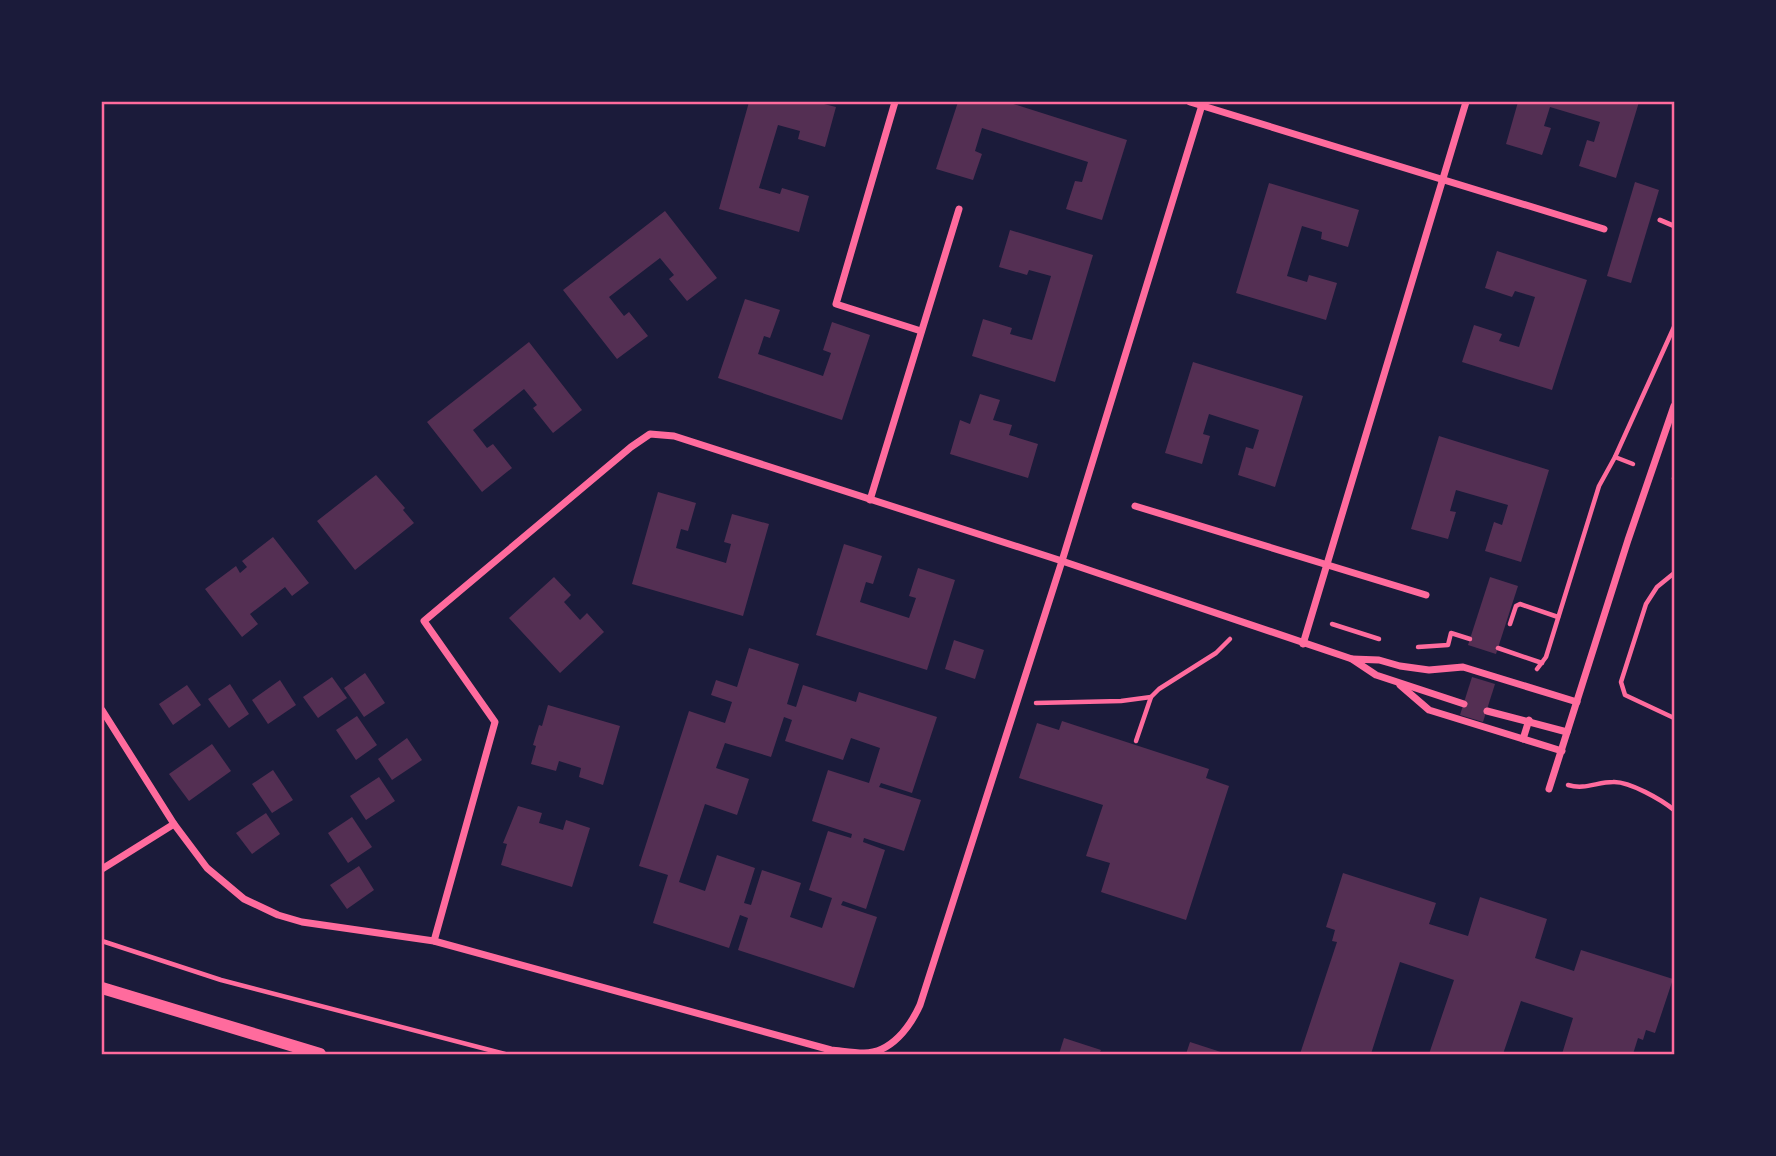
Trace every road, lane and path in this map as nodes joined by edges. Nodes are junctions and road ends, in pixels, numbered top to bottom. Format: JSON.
{"nodes":[{"id":1,"x":895,"y":102,"type":"edge"},
{"id":2,"x":1191,"y":102,"type":"edge"},
{"id":3,"x":1466,"y":102,"type":"edge"},
{"id":4,"x":1202,"y":105,"type":"junction"},
{"id":5,"x":1443,"y":179,"type":"junction"},
{"id":6,"x":959,"y":209,"type":"dead end"},
{"id":7,"x":1660,"y":220,"type":"dead end"},
{"id":8,"x":1675,"y":226,"type":"edge"},
{"id":9,"x":1604,"y":229,"type":"dead end"},
{"id":10,"x":1675,"y":327,"type":"edge"},
{"id":11,"x":921,"y":331,"type":"junction"},
{"id":12,"x":1675,"y":406,"type":"edge"},
{"id":13,"x":1615,"y":457,"type":"junction"},
{"id":14,"x":1633,"y":464,"type":"dead end"},
{"id":15,"x":870,"y":500,"type":"junction"},
{"id":16,"x":1135,"y":506,"type":"dead end"},
{"id":17,"x":1062,"y":561,"type":"junction"},
{"id":18,"x":1326,"y":565,"type":"junction"},
{"id":19,"x":1673,"y":574,"type":"dead end"},
{"id":20,"x":1426,"y":596,"type":"dead end"},
{"id":21,"x":1558,"y":617,"type":"junction"},
{"id":22,"x":1332,"y":624,"type":"dead end"},
{"id":23,"x":1510,"y":624,"type":"dead end"},
{"id":24,"x":1230,"y":639,"type":"dead end"},
{"id":25,"x":1470,"y":639,"type":"dead end"},
{"id":26,"x":1381,"y":640,"type":"dead end"},
{"id":27,"x":1303,"y":644,"type":"junction"},
{"id":28,"x":1415,"y":647,"type":"dead end"},
{"id":29,"x":1498,"y":648,"type":"dead end"},
{"id":30,"x":1352,"y":659,"type":"junction"},
{"id":31,"x":1542,"y":663,"type":"junction"},
{"id":32,"x":1529,"y":676,"type":"dead end"},
{"id":33,"x":1396,"y":682,"type":"junction"},
{"id":34,"x":1151,"y":696,"type":"junction"},
{"id":35,"x":1577,"y":702,"type":"junction"},
{"id":36,"x":1031,"y":703,"type":"dead end"},
{"id":37,"x":1464,"y":704,"type":"dead end"},
{"id":38,"x":102,"y":710,"type":"edge"},
{"id":39,"x":1486,"y":711,"type":"dead end"},
{"id":40,"x":1675,"y":718,"type":"edge"},
{"id":41,"x":1529,"y":720,"type":"junction"},
{"id":42,"x":1567,"y":732,"type":"junction"},
{"id":43,"x":1523,"y":739,"type":"junction"},
{"id":44,"x":1136,"y":741,"type":"dead end"},
{"id":45,"x":1562,"y":751,"type":"junction"},
{"id":46,"x":1573,"y":786,"type":"dead end"},
{"id":47,"x":1549,"y":789,"type":"dead end"},
{"id":48,"x":1675,"y":810,"type":"edge"},
{"id":49,"x":174,"y":824,"type":"junction"},
{"id":50,"x":102,"y":869,"type":"edge"},
{"id":51,"x":434,"y":941,"type":"junction"},
{"id":52,"x":102,"y":942,"type":"edge"},
{"id":53,"x":102,"y":988,"type":"edge"},
{"id":54,"x":320,"y":1055,"type":"edge"},
{"id":55,"x":505,"y":1055,"type":"edge"}],
"edges":[{"from":1,"to":11,"type":"street"},
{"from":2,"to":4,"type":"street"},
{"from":3,"to":5,"type":"street"},
{"from":4,"to":5,"type":"street"},
{"from":4,"to":17,"type":"street"},
{"from":5,"to":9,"type":"street"},
{"from":5,"to":18,"type":"street"},
{"from":6,"to":11,"type":"street"},
{"from":7,"to":8,"type":"lane"},
{"from":10,"to":13,"type":"path"},
{"from":11,"to":15,"type":"street"},
{"from":12,"to":35,"type":"street"},
{"from":13,"to":14,"type":"path"},
{"from":13,"to":21,"type":"path"},
{"from":15,"to":17,"type":"street"},
{"from":15,"to":51,"type":"street"},
{"from":16,"to":18,"type":"street"},
{"from":17,"to":27,"type":"street"},
{"from":17,"to":51,"type":"street"},
{"from":18,"to":20,"type":"street"},
{"from":18,"to":27,"type":"street"},
{"from":19,"to":40,"type":"path"},
{"from":21,"to":23,"type":"path"},
{"from":21,"to":31,"type":"path"},
{"from":22,"to":26,"type":"path"},
{"from":24,"to":34,"type":"path"},
{"from":25,"to":28,"type":"path"},
{"from":27,"to":30,"type":"street"},
{"from":29,"to":31,"type":"path"},
{"from":30,"to":33,"type":"street"},
{"from":30,"to":35,"type":"street"},
{"from":31,"to":32,"type":"path"},
{"from":33,"to":37,"type":"street"},
{"from":33,"to":43,"type":"street"},
{"from":34,"to":36,"type":"path"},
{"from":34,"to":44,"type":"path"},
{"from":35,"to":42,"type":"street"},
{"from":38,"to":49,"type":"street"},
{"from":39,"to":41,"type":"street"},
{"from":41,"to":42,"type":"street"},
{"from":41,"to":43,"type":"street"},
{"from":42,"to":45,"type":"street"},
{"from":43,"to":45,"type":"street"},
{"from":45,"to":47,"type":"street"},
{"from":46,"to":48,"type":"path"},
{"from":49,"to":50,"type":"street"},
{"from":49,"to":51,"type":"street"},
{"from":52,"to":55,"type":"path"},
{"from":53,"to":54,"type":"street"}]}
